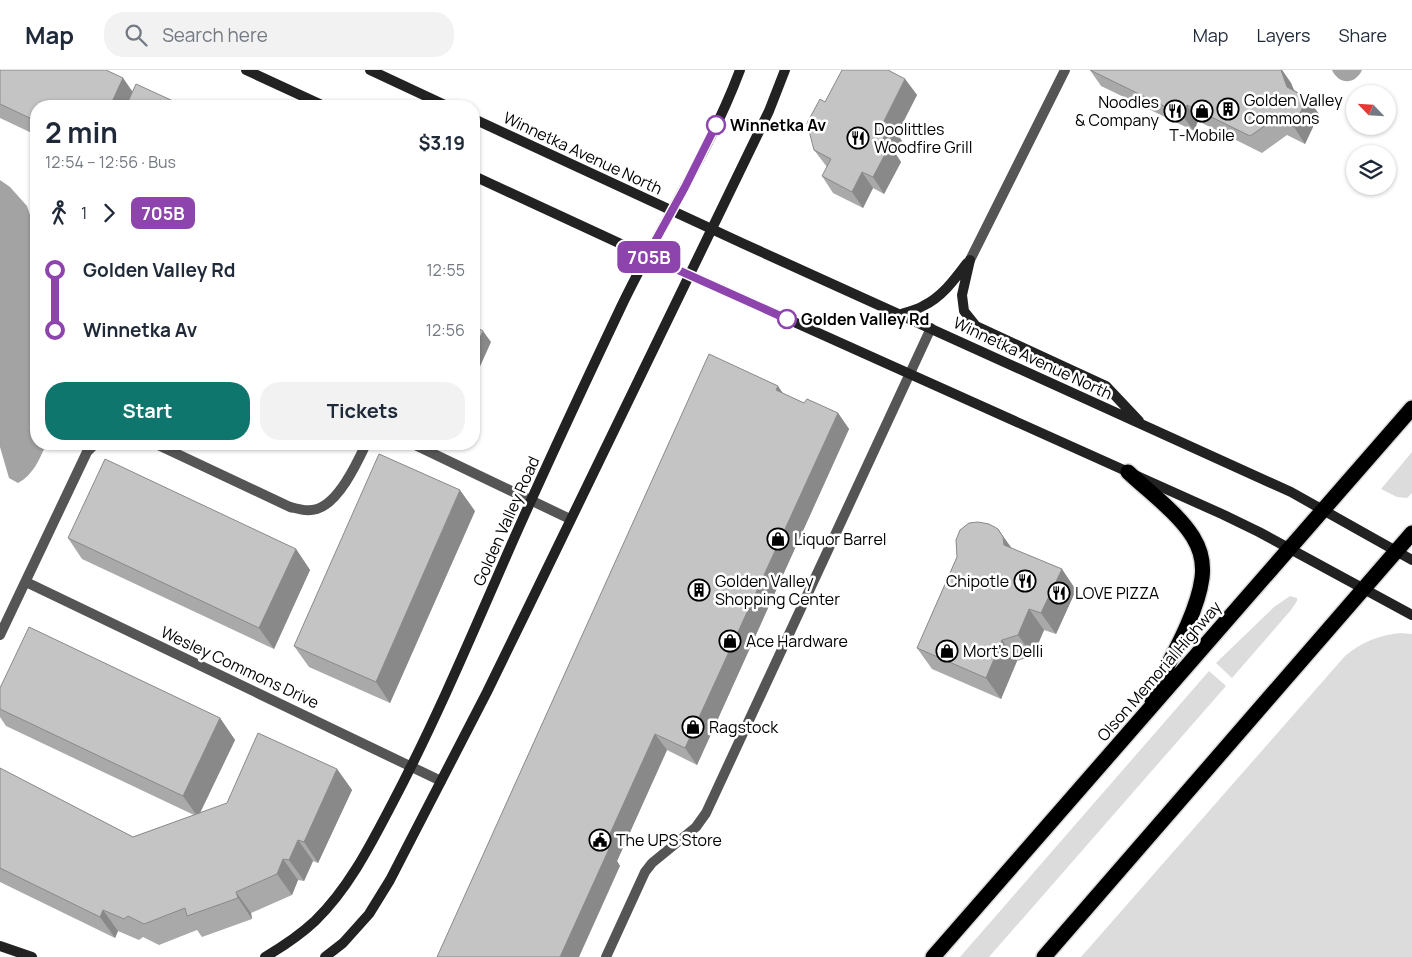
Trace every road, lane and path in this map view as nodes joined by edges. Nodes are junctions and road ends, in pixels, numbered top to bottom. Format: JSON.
{"nodes":[{"id":1,"x":246,"y":70,"type":"edge"},
{"id":2,"x":370,"y":70,"type":"edge"},
{"id":3,"x":740,"y":70,"type":"edge"},
{"id":4,"x":785,"y":70,"type":"edge"},
{"id":5,"x":1065,"y":70,"type":"edge"},
{"id":6,"x":311,"y":100,"type":"edge"},
{"id":7,"x":434,"y":100,"type":"edge"},
{"id":8,"x":480,"y":121,"type":"edge"},
{"id":9,"x":480,"y":179,"type":"edge"},
{"id":10,"x":672,"y":210,"type":"junction"},
{"id":11,"x":712,"y":229,"type":"junction"},
{"id":12,"x":647,"y":256,"type":"junction"},
{"id":13,"x":970,"y":260,"type":"junction"},
{"id":14,"x":689,"y":275,"type":"junction"},
{"id":15,"x":900,"y":314,"type":"junction"},
{"id":16,"x":931,"y":328,"type":"junction"},
{"id":17,"x":910,"y":374,"type":"junction"},
{"id":18,"x":1412,"y":408,"type":"edge"},
{"id":19,"x":1142,"y":424,"type":"junction"},
{"id":20,"x":89,"y":450,"type":"edge"},
{"id":21,"x":169,"y":450,"type":"edge"},
{"id":22,"x":363,"y":450,"type":"edge"},
{"id":23,"x":425,"y":450,"type":"edge"},
{"id":24,"x":1128,"y":472,"type":"junction"},
{"id":25,"x":531,"y":500,"type":"junction"},
{"id":26,"x":1323,"y":510,"type":"junction"},
{"id":27,"x":570,"y":519,"type":"junction"},
{"id":28,"x":1412,"y":533,"type":"edge"},
{"id":29,"x":1289,"y":549,"type":"junction"},
{"id":30,"x":1396,"y":552,"type":"junction"},
{"id":31,"x":1412,"y":560,"type":"edge"},
{"id":32,"x":26,"y":582,"type":"junction"},
{"id":33,"x":1364,"y":590,"type":"junction"},
{"id":34,"x":1412,"y":615,"type":"edge"},
{"id":35,"x":0,"y":634,"type":"edge"},
{"id":36,"x":1142,"y":716,"type":"junction"},
{"id":37,"x":412,"y":766,"type":"junction"},
{"id":38,"x":441,"y":781,"type":"junction"},
{"id":39,"x":0,"y":946,"type":"edge"},
{"id":40,"x":32,"y":957,"type":"edge"},
{"id":41,"x":265,"y":957,"type":"edge"},
{"id":42,"x":325,"y":957,"type":"edge"},
{"id":43,"x":606,"y":957,"type":"edge"},
{"id":44,"x":933,"y":957,"type":"edge"},
{"id":45,"x":1044,"y":957,"type":"edge"}],
"edges":[{"from":1,"to":6,"type":"main road"},
{"from":2,"to":7,"type":"main road"},
{"from":3,"to":10,"type":"main road","name":"Golden Valley Road"},
{"from":4,"to":11,"type":"main road"},
{"from":5,"to":13,"type":"street"},
{"from":8,"to":10,"type":"main road","name":"Winnetka Avenue North"},
{"from":9,"to":12,"type":"main road"},
{"from":10,"to":11,"type":"main road","name":"Winnetka Avenue North"},
{"from":10,"to":12,"type":"main road","name":"Golden Valley Road"},
{"from":11,"to":14,"type":"main road"},
{"from":11,"to":15,"type":"main road","name":"Winnetka Avenue North"},
{"from":12,"to":14,"type":"main road"},
{"from":12,"to":25,"type":"main road","name":"Golden Valley Road"},
{"from":13,"to":15,"type":"main road"},
{"from":13,"to":19,"type":"main road"},
{"from":14,"to":17,"type":"main road"},
{"from":14,"to":27,"type":"main road"},
{"from":15,"to":16,"type":"main road","name":"Winnetka Avenue North"},
{"from":16,"to":17,"type":"street"},
{"from":16,"to":19,"type":"main road","name":"Winnetka Avenue North"},
{"from":17,"to":24,"type":"main road"},
{"from":17,"to":43,"type":"street"},
{"from":18,"to":26,"type":"highway","name":"Olson Memorial Highway"},
{"from":19,"to":26,"type":"main road","name":"Winnetka Avenue North"},
{"from":20,"to":32,"type":"street"},
{"from":21,"to":22,"type":"street"},
{"from":23,"to":25,"type":"street"},
{"from":24,"to":29,"type":"main road"},
{"from":24,"to":36,"type":"highway"},
{"from":25,"to":27,"type":"street"},
{"from":25,"to":37,"type":"main road","name":"Golden Valley Road"},
{"from":26,"to":29,"type":"highway","name":"Olson Memorial Highway"},
{"from":26,"to":30,"type":"main road","name":"Winnetka Avenue North"},
{"from":27,"to":38,"type":"main road"},
{"from":28,"to":30,"type":"highway"},
{"from":29,"to":33,"type":"main road"},
{"from":29,"to":36,"type":"highway","name":"Olson Memorial Highway"},
{"from":30,"to":31,"type":"main road","name":"Winnetka Avenue North"},
{"from":30,"to":33,"type":"highway"},
{"from":32,"to":35,"type":"street"},
{"from":32,"to":37,"type":"street","name":"Wesley Commons Drive"},
{"from":33,"to":34,"type":"main road"},
{"from":33,"to":45,"type":"highway"},
{"from":36,"to":44,"type":"highway","name":"Olson Memorial Highway"},
{"from":37,"to":38,"type":"street","name":"Wesley Commons Drive"},
{"from":37,"to":41,"type":"main road","name":"Golden Valley Road"},
{"from":38,"to":42,"type":"main road"},
{"from":39,"to":40,"type":"main road"}]}
